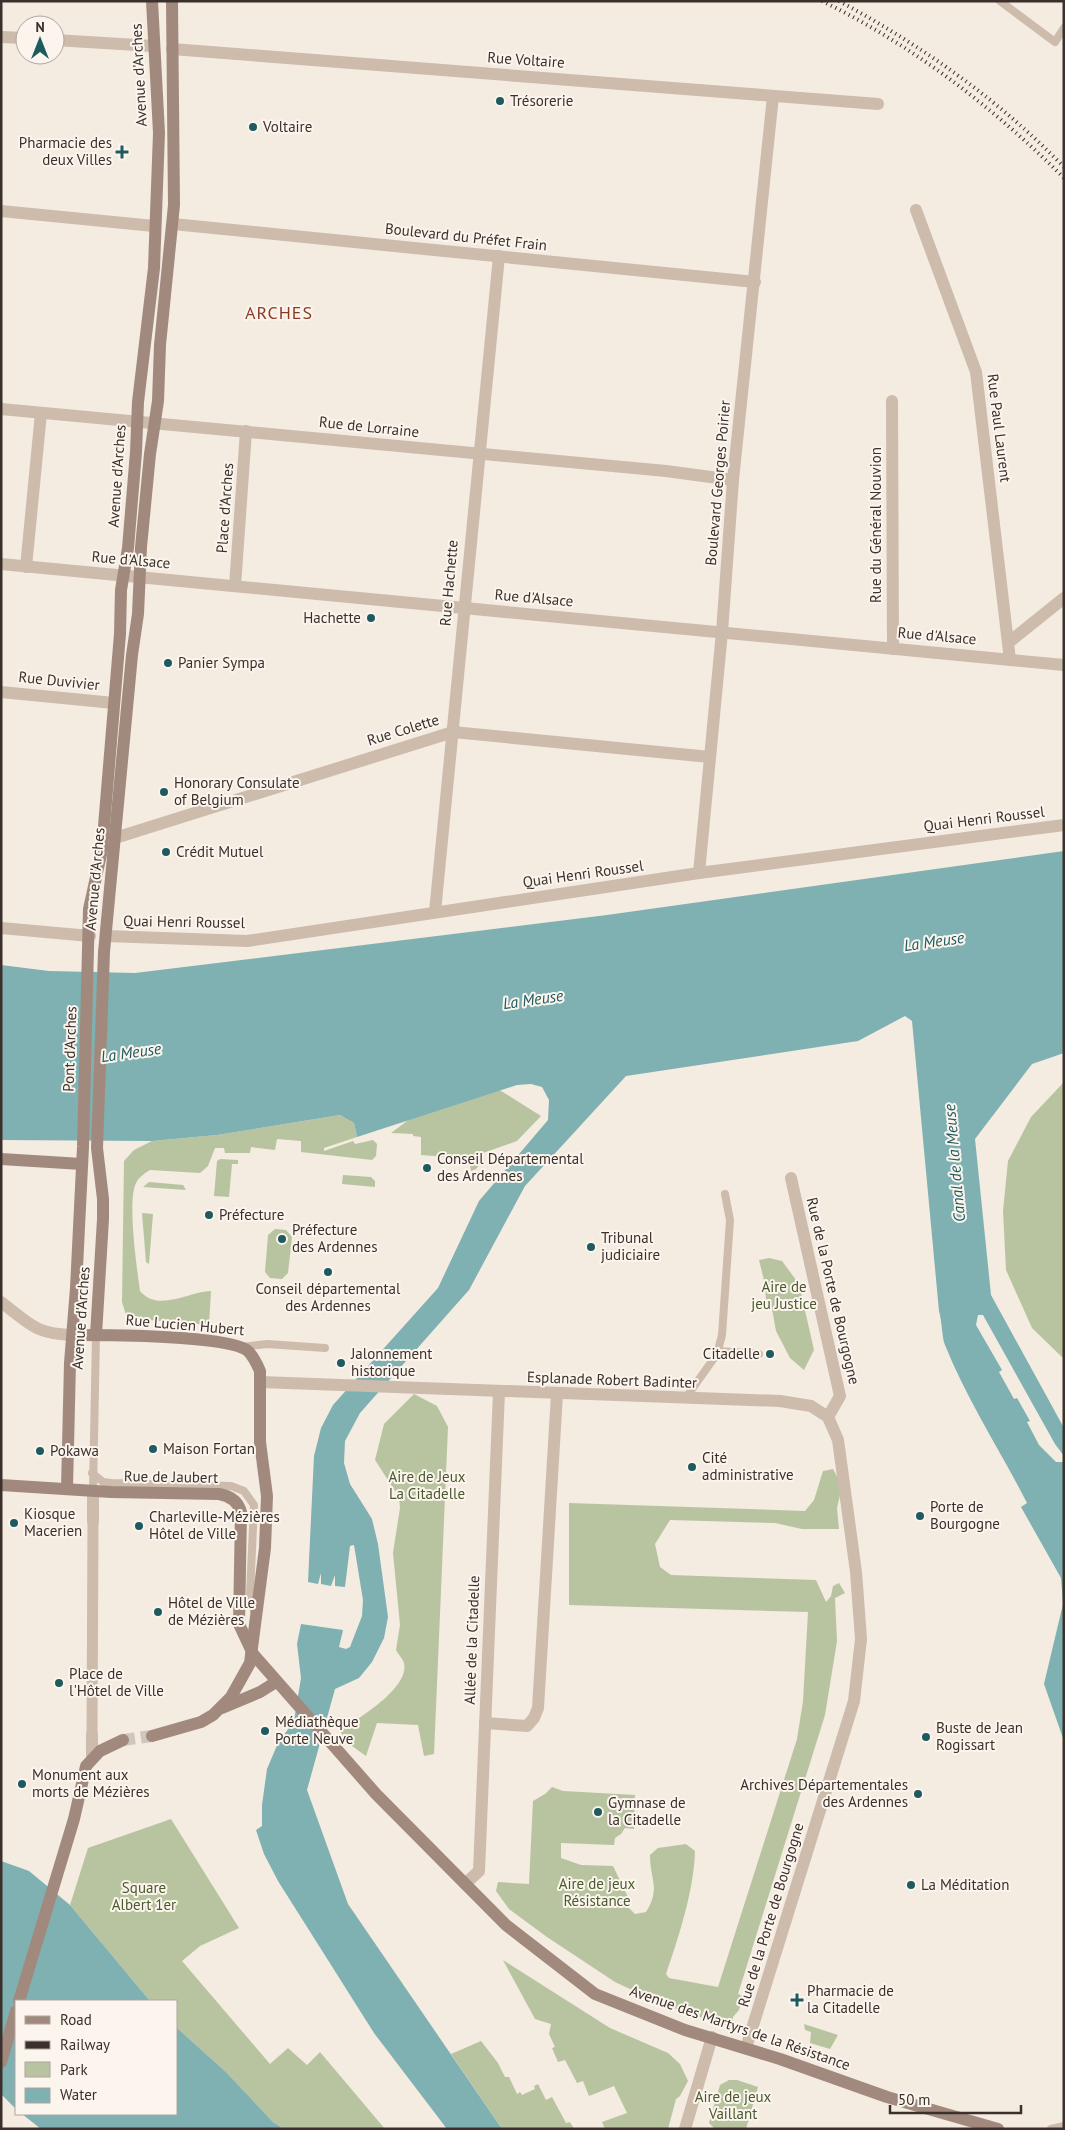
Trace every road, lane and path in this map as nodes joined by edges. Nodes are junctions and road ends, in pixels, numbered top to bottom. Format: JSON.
{"nodes":[{"id":1,"x":152,"y":1,"type":"edge"},
{"id":2,"x":1000,"y":1,"type":"edge"},
{"id":3,"x":172,"y":2,"type":"edge"},
{"id":4,"x":1064,"y":28,"type":"edge"},
{"id":5,"x":1,"y":37,"type":"edge"},
{"id":6,"x":15,"y":38,"type":"edge"},
{"id":7,"x":65,"y":41,"type":"edge"},
{"id":8,"x":1055,"y":42,"type":"junction"},
{"id":9,"x":1064,"y":45,"type":"edge"},
{"id":10,"x":153,"y":46,"type":"junction"},
{"id":11,"x":172,"y":49,"type":"junction"},
{"id":12,"x":773,"y":96,"type":"junction"},
{"id":13,"x":878,"y":104,"type":"dead end"},
{"id":14,"x":916,"y":210,"type":"dead end"},
{"id":15,"x":1,"y":211,"type":"edge"},
{"id":16,"x":173,"y":224,"type":"junction"},
{"id":17,"x":154,"y":226,"type":"junction"},
{"id":18,"x":499,"y":256,"type":"junction"},
{"id":19,"x":755,"y":282,"type":"junction"},
{"id":20,"x":892,"y":401,"type":"dead end"},
{"id":21,"x":1,"y":409,"type":"edge"},
{"id":22,"x":41,"y":413,"type":"junction"},
{"id":23,"x":137,"y":422,"type":"junction"},
{"id":24,"x":155,"y":423,"type":"junction"},
{"id":25,"x":246,"y":431,"type":"junction"},
{"id":26,"x":478,"y":454,"type":"junction"},
{"id":27,"x":733,"y":480,"type":"junction"},
{"id":28,"x":1,"y":564,"type":"edge"},
{"id":29,"x":26,"y":566,"type":"junction"},
{"id":30,"x":123,"y":576,"type":"junction"},
{"id":31,"x":141,"y":577,"type":"junction"},
{"id":32,"x":235,"y":586,"type":"junction"},
{"id":33,"x":1064,"y":598,"type":"edge"},
{"id":34,"x":463,"y":608,"type":"junction"},
{"id":35,"x":722,"y":632,"type":"junction"},
{"id":36,"x":1008,"y":643,"type":"junction"},
{"id":37,"x":893,"y":648,"type":"junction"},
{"id":38,"x":1010,"y":660,"type":"junction"},
{"id":39,"x":1064,"y":665,"type":"edge"},
{"id":40,"x":1,"y":692,"type":"edge"},
{"id":41,"x":114,"y":703,"type":"junction"},
{"id":42,"x":453,"y":732,"type":"junction"},
{"id":43,"x":710,"y":757,"type":"junction"},
{"id":44,"x":1064,"y":825,"type":"edge"},
{"id":45,"x":115,"y":838,"type":"junction"},
{"id":46,"x":699,"y":873,"type":"junction"},
{"id":47,"x":435,"y":912,"type":"junction"},
{"id":48,"x":1,"y":928,"type":"edge"},
{"id":49,"x":90,"y":936,"type":"junction"},
{"id":50,"x":106,"y":936,"type":"junction"},
{"id":51,"x":89,"y":952,"type":"joint"},
{"id":52,"x":104,"y":952,"type":"joint"},
{"id":53,"x":83,"y":1147,"type":"joint"},
{"id":54,"x":97,"y":1148,"type":"joint"},
{"id":55,"x":1,"y":1159,"type":"edge"},
{"id":56,"x":82,"y":1164,"type":"junction"},
{"id":57,"x":791,"y":1178,"type":"dead end"},
{"id":58,"x":725,"y":1194,"type":"dead end"},
{"id":59,"x":1,"y":1302,"type":"edge"},
{"id":60,"x":73,"y":1334,"type":"junction"},
{"id":61,"x":96,"y":1335,"type":"junction"},
{"id":62,"x":240,"y":1347,"type":"junction"},
{"id":63,"x":325,"y":1348,"type":"dead end"},
{"id":64,"x":718,"y":1352,"type":"junction"},
{"id":65,"x":759,"y":1354,"type":"dead end"},
{"id":66,"x":260,"y":1382,"type":"junction"},
{"id":67,"x":498,"y":1392,"type":"junction"},
{"id":68,"x":557,"y":1394,"type":"junction"},
{"id":69,"x":685,"y":1399,"type":"junction"},
{"id":70,"x":828,"y":1416,"type":"junction"},
{"id":71,"x":92,"y":1472,"type":"junction"},
{"id":72,"x":1,"y":1485,"type":"edge"},
{"id":73,"x":67,"y":1488,"type":"junction"},
{"id":74,"x":93,"y":1491,"type":"junction"},
{"id":75,"x":93,"y":1521,"type":"joint"},
{"id":76,"x":257,"y":1623,"type":"junction"},
{"id":77,"x":253,"y":1654,"type":"junction"},
{"id":78,"x":276,"y":1682,"type":"junction"},
{"id":79,"x":286,"y":1693,"type":"joint"},
{"id":80,"x":221,"y":1709,"type":"junction"},
{"id":81,"x":485,"y":1723,"type":"junction"},
{"id":82,"x":92,"y":1735,"type":"joint"},
{"id":83,"x":152,"y":1736,"type":"tunnel mouth"},
{"id":84,"x":124,"y":1740,"type":"tunnel mouth"},
{"id":85,"x":96,"y":1754,"type":"junction"},
{"id":86,"x":466,"y":1884,"type":"junction"},
{"id":87,"x":19,"y":2000,"type":"edge"},
{"id":88,"x":15,"y":2013,"type":"edge"},
{"id":89,"x":712,"y":2038,"type":"junction"},
{"id":90,"x":746,"y":2048,"type":"junction"},
{"id":91,"x":1,"y":2062,"type":"edge"},
{"id":92,"x":1064,"y":2126,"type":"edge"},
{"id":93,"x":685,"y":2129,"type":"edge"},
{"id":94,"x":998,"y":2129,"type":"edge"},
{"id":95,"x":1051,"y":2129,"type":"edge"}],
"edges":[{"from":1,"to":10,"type":"main road","name":"Avenue d'Arches"},
{"from":2,"to":8,"type":"lane"},
{"from":3,"to":11,"type":"main road","name":"Avenue d'Arches"},
{"from":4,"to":8,"type":"lane"},
{"from":5,"to":6,"type":"street"},
{"from":7,"to":10,"type":"street"},
{"from":8,"to":9,"type":"lane"},
{"from":10,"to":17,"type":"main road","name":"Avenue d'Arches"},
{"from":11,"to":12,"type":"street","name":"Rue Voltaire"},
{"from":11,"to":16,"type":"main road","name":"Avenue d'Arches"},
{"from":12,"to":13,"type":"street","name":"Rue Voltaire"},
{"from":12,"to":19,"type":"street","name":"Boulevard Georges Poirier"},
{"from":14,"to":36,"type":"street","name":"Rue Paul Laurent"},
{"from":15,"to":17,"type":"street"},
{"from":16,"to":18,"type":"street","name":"Boulevard du Préfet Frain"},
{"from":16,"to":24,"type":"main road","name":"Avenue d'Arches"},
{"from":17,"to":23,"type":"main road","name":"Avenue d'Arches"},
{"from":18,"to":19,"type":"street","name":"Boulevard du Préfet Frain"},
{"from":18,"to":26,"type":"street","name":"Rue Hachette"},
{"from":19,"to":27,"type":"street","name":"Boulevard Georges Poirier"},
{"from":20,"to":37,"type":"street","name":"Rue du Général Nouvion"},
{"from":21,"to":22,"type":"street","name":"Rue de Lorraine"},
{"from":22,"to":23,"type":"street","name":"Rue de Lorraine"},
{"from":22,"to":29,"type":"street"},
{"from":23,"to":24,"type":"street","name":"Rue de Lorraine"},
{"from":23,"to":30,"type":"main road","name":"Avenue d'Arches"},
{"from":24,"to":25,"type":"street","name":"Rue de Lorraine"},
{"from":24,"to":31,"type":"main road","name":"Avenue d'Arches"},
{"from":25,"to":26,"type":"street","name":"Rue de Lorraine"},
{"from":25,"to":32,"type":"street","name":"Place d'Arches"},
{"from":26,"to":27,"type":"street","name":"Rue de Lorraine"},
{"from":26,"to":34,"type":"street","name":"Rue Hachette"},
{"from":27,"to":35,"type":"street","name":"Boulevard Georges Poirier"},
{"from":28,"to":29,"type":"street","name":"Rue d'Alsace"},
{"from":29,"to":30,"type":"street","name":"Rue d'Alsace"},
{"from":30,"to":31,"type":"street","name":"Rue d'Alsace"},
{"from":30,"to":41,"type":"main road","name":"Avenue d'Arches"},
{"from":31,"to":32,"type":"street","name":"Rue d'Alsace"},
{"from":31,"to":45,"type":"main road","name":"Avenue d'Arches"},
{"from":32,"to":34,"type":"street","name":"Rue d'Alsace"},
{"from":33,"to":36,"type":"street"},
{"from":34,"to":35,"type":"street","name":"Rue d'Alsace"},
{"from":34,"to":42,"type":"street","name":"Rue Hachette"},
{"from":35,"to":37,"type":"street","name":"Rue d'Alsace"},
{"from":35,"to":43,"type":"street","name":"Boulevard Georges Poirier"},
{"from":36,"to":38,"type":"street","name":"Rue Paul Laurent"},
{"from":37,"to":38,"type":"street","name":"Rue d'Alsace"},
{"from":38,"to":39,"type":"street","name":"Rue d'Alsace"},
{"from":40,"to":41,"type":"street","name":"Rue Duvivier"},
{"from":41,"to":49,"type":"main road","name":"Avenue d'Arches"},
{"from":42,"to":43,"type":"street","name":"Rue Colette"},
{"from":42,"to":45,"type":"street","name":"Rue Colette"},
{"from":42,"to":47,"type":"street","name":"Rue Hachette"},
{"from":43,"to":46,"type":"street","name":"Boulevard Georges Poirier"},
{"from":44,"to":46,"type":"street","name":"Quai Henri Roussel"},
{"from":45,"to":50,"type":"main road","name":"Avenue d'Arches"},
{"from":46,"to":47,"type":"street","name":"Quai Henri Roussel"},
{"from":47,"to":50,"type":"street","name":"Quai Henri Roussel"},
{"from":48,"to":49,"type":"street"},
{"from":49,"to":51,"type":"main road","name":"Avenue d'Arches"},
{"from":50,"to":52,"type":"main road","name":"Avenue d'Arches"},
{"from":51,"to":53,"type":"main road","name":"Pont d'Arches"},
{"from":52,"to":54,"type":"main road","name":"Pont d'Arches"},
{"from":53,"to":56,"type":"main road","name":"Avenue d'Arches"},
{"from":54,"to":61,"type":"main road","name":"Avenue d'Arches"},
{"from":55,"to":56,"type":"main road"},
{"from":56,"to":60,"type":"main road","name":"Avenue d'Arches"},
{"from":57,"to":70,"type":"street","name":"Rue de la Porte de Bourgogne"},
{"from":58,"to":64,"type":"lane"},
{"from":59,"to":60,"type":"street"},
{"from":60,"to":61,"type":"main road","name":"Rue Lucien Hubert"},
{"from":60,"to":73,"type":"main road","name":"Avenue d'Arches"},
{"from":61,"to":62,"type":"main road","name":"Rue Lucien Hubert"},
{"from":61,"to":71,"type":"lane","name":"Avenue d'Arches"},
{"from":62,"to":63,"type":"lane","name":"Rue Lucien Hubert"},
{"from":62,"to":66,"type":"main road"},
{"from":64,"to":65,"type":"lane"},
{"from":64,"to":69,"type":"lane"},
{"from":66,"to":67,"type":"street","name":"Esplanade Robert Badinter"},
{"from":66,"to":76,"type":"main road"},
{"from":67,"to":68,"type":"street","name":"Esplanade Robert Badinter"},
{"from":67,"to":81,"type":"street","name":"Allée de la Citadelle"},
{"from":68,"to":69,"type":"street","name":"Esplanade Robert Badinter"},
{"from":68,"to":81,"type":"street"},
{"from":69,"to":70,"type":"street","name":"Esplanade Robert Badinter"},
{"from":70,"to":90,"type":"street","name":"Rue de la Porte de Bourgogne"},
{"from":71,"to":74,"type":"lane","name":"Avenue d'Arches"},
{"from":71,"to":76,"type":"lane"},
{"from":72,"to":73,"type":"main road","name":"Rue de Jaubert"},
{"from":73,"to":74,"type":"main road","name":"Rue de Jaubert"},
{"from":74,"to":75,"type":"street"},
{"from":74,"to":77,"type":"main road","name":"Rue de Jaubert"},
{"from":75,"to":82,"type":"street"},
{"from":76,"to":77,"type":"main road"},
{"from":77,"to":78,"type":"main road","name":"Rue de Jaubert"},
{"from":77,"to":80,"type":"main road"},
{"from":78,"to":79,"type":"main road","name":"Rue de Jaubert"},
{"from":78,"to":80,"type":"main road"},
{"from":79,"to":86,"type":"main road","name":"Avenue des Martyrs de la Résistance"},
{"from":80,"to":83,"type":"main road"},
{"from":81,"to":86,"type":"street","name":"Allée de la Citadelle"},
{"from":82,"to":85,"type":"street"},
{"from":84,"to":85,"type":"main road"},
{"from":85,"to":87,"type":"main road"},
{"from":86,"to":89,"type":"main road","name":"Avenue des Martyrs de la Résistance"},
{"from":88,"to":91,"type":"main road"},
{"from":89,"to":90,"type":"main road","name":"Avenue des Martyrs de la Résistance"},
{"from":89,"to":93,"type":"street"},
{"from":90,"to":94,"type":"main road","name":"Avenue des Martyrs de la Résistance"},
{"from":92,"to":95,"type":"lane"}]}
